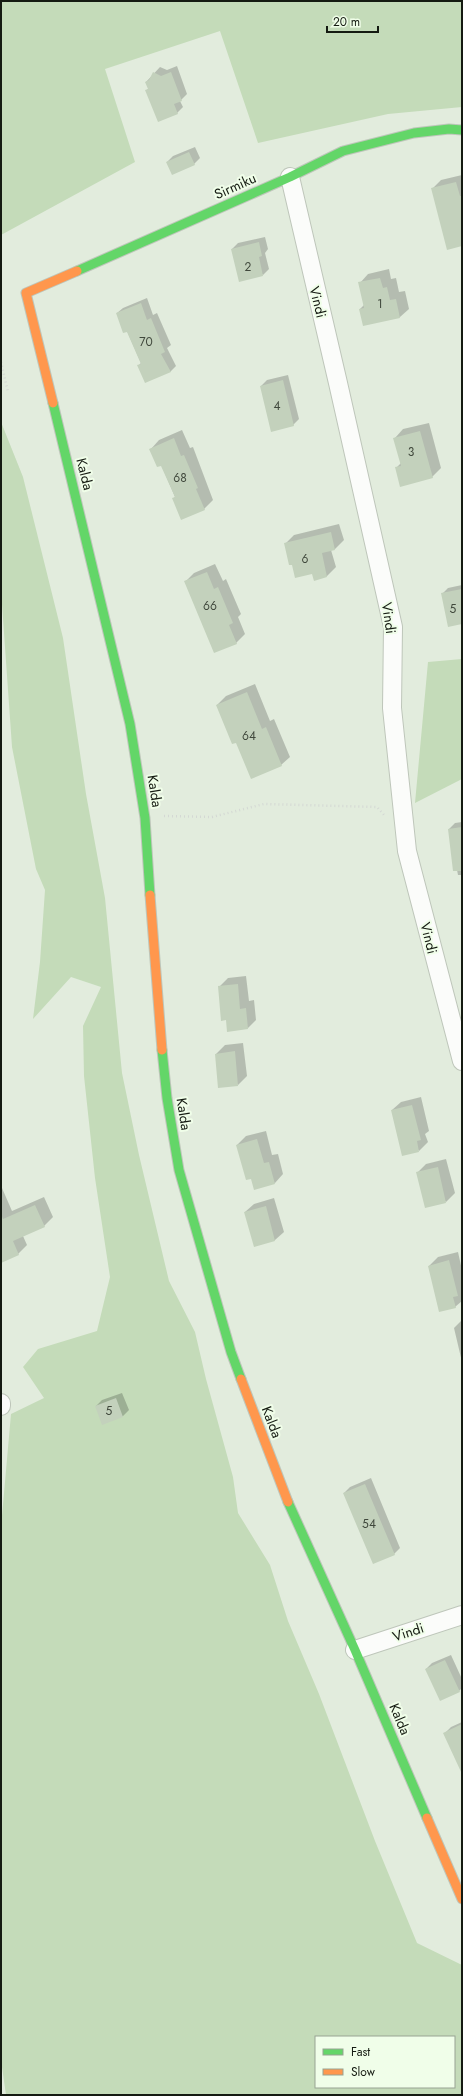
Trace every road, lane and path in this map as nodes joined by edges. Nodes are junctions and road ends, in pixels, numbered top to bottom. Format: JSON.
{"nodes":[{"id":1,"x":462,"y":130,"type":"edge"},
{"id":2,"x":290,"y":177,"type":"junction"},
{"id":3,"x":26,"y":293,"type":"joint"},
{"id":4,"x":1,"y":362,"type":"edge"},
{"id":5,"x":8,"y":392,"type":"dead end"},
{"id":6,"x":145,"y":818,"type":"junction"},
{"id":7,"x":387,"y":818,"type":"dead end"},
{"id":8,"x":462,"y":1061,"type":"edge"},
{"id":9,"x":462,"y":1615,"type":"edge"},
{"id":10,"x":355,"y":1650,"type":"junction"},
{"id":11,"x":462,"y":1899,"type":"edge"}],
"edges":[{"from":1,"to":2,"type":"street","name":"Sirmiku"},
{"from":2,"to":3,"type":"street","name":"Sirmiku"},
{"from":2,"to":8,"type":"street","name":"Vindi"},
{"from":3,"to":6,"type":"street","name":"Kalda"},
{"from":4,"to":5,"type":"path"},
{"from":6,"to":7,"type":"path"},
{"from":6,"to":10,"type":"street","name":"Kalda"},
{"from":9,"to":10,"type":"street","name":"Vindi"},
{"from":10,"to":11,"type":"street","name":"Kalda"}]}
